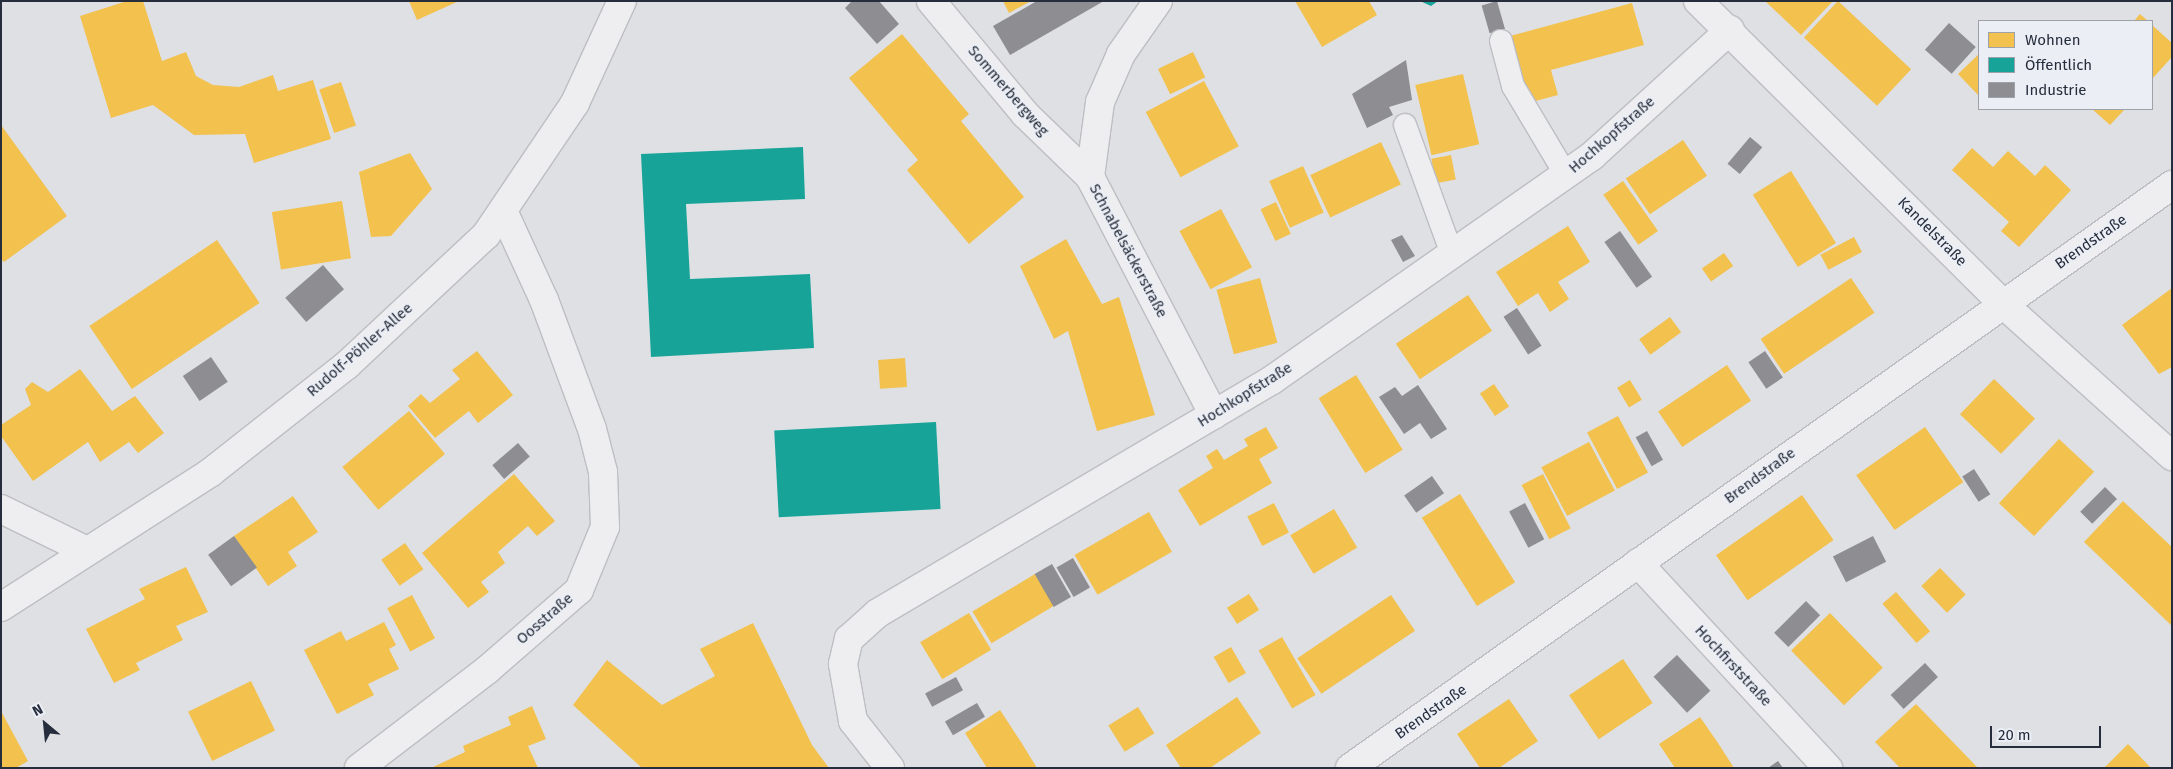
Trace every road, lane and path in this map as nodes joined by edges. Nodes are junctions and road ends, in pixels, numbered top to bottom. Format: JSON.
{"nodes":[{"id":1,"x":622,"y":1,"type":"edge"},
{"id":2,"x":931,"y":1,"type":"edge"},
{"id":3,"x":1158,"y":1,"type":"edge"},
{"id":4,"x":1698,"y":1,"type":"edge"},
{"id":5,"x":1730,"y":30,"type":"junction"},
{"id":6,"x":1501,"y":41,"type":"dead end"},
{"id":7,"x":1405,"y":126,"type":"dead end"},
{"id":8,"x":1566,"y":175,"type":"junction"},
{"id":9,"x":1090,"y":177,"type":"junction"},
{"id":10,"x":2172,"y":185,"type":"edge"},
{"id":11,"x":503,"y":211,"type":"junction"},
{"id":12,"x":1452,"y":254,"type":"junction"},
{"id":13,"x":2002,"y":303,"type":"junction"},
{"id":14,"x":1214,"y":415,"type":"junction"},
{"id":15,"x":2172,"y":456,"type":"edge"},
{"id":16,"x":1,"y":509,"type":"edge"},
{"id":17,"x":85,"y":550,"type":"junction"},
{"id":18,"x":1638,"y":563,"type":"junction"},
{"id":19,"x":1,"y":607,"type":"edge"},
{"id":20,"x":359,"y":768,"type":"edge"},
{"id":21,"x":890,"y":768,"type":"edge"},
{"id":22,"x":1350,"y":768,"type":"edge"},
{"id":23,"x":1828,"y":768,"type":"edge"}],
"edges":[{"from":1,"to":11,"type":"street","name":"Rudolf-Pöhler-Allee"},
{"from":2,"to":9,"type":"street","name":"Sommerbergweg"},
{"from":3,"to":9,"type":"street","name":"Schnabelsäckerstraße"},
{"from":4,"to":5,"type":"street","name":"Kandelstraße"},
{"from":5,"to":8,"type":"street","name":"Hochkopfstraße"},
{"from":5,"to":13,"type":"street","name":"Kandelstraße"},
{"from":6,"to":8,"type":"lane"},
{"from":7,"to":12,"type":"lane"},
{"from":8,"to":12,"type":"street","name":"Hochkopfstraße"},
{"from":9,"to":14,"type":"street","name":"Schnabelsäckerstraße"},
{"from":10,"to":13,"type":"street","name":"Brendstraße"},
{"from":11,"to":17,"type":"street","name":"Rudolf-Pöhler-Allee"},
{"from":11,"to":20,"type":"street","name":"Oosstraße"},
{"from":12,"to":14,"type":"street","name":"Hochkopfstraße"},
{"from":13,"to":15,"type":"street","name":"Kandelstraße"},
{"from":13,"to":18,"type":"street","name":"Brendstraße"},
{"from":14,"to":21,"type":"street","name":"Hochkopfstraße"},
{"from":16,"to":17,"type":"street"},
{"from":17,"to":19,"type":"street","name":"Rudolf-Pöhler-Allee"},
{"from":18,"to":22,"type":"street","name":"Brendstraße"},
{"from":18,"to":23,"type":"street","name":"Hochfirststraße"}]}
